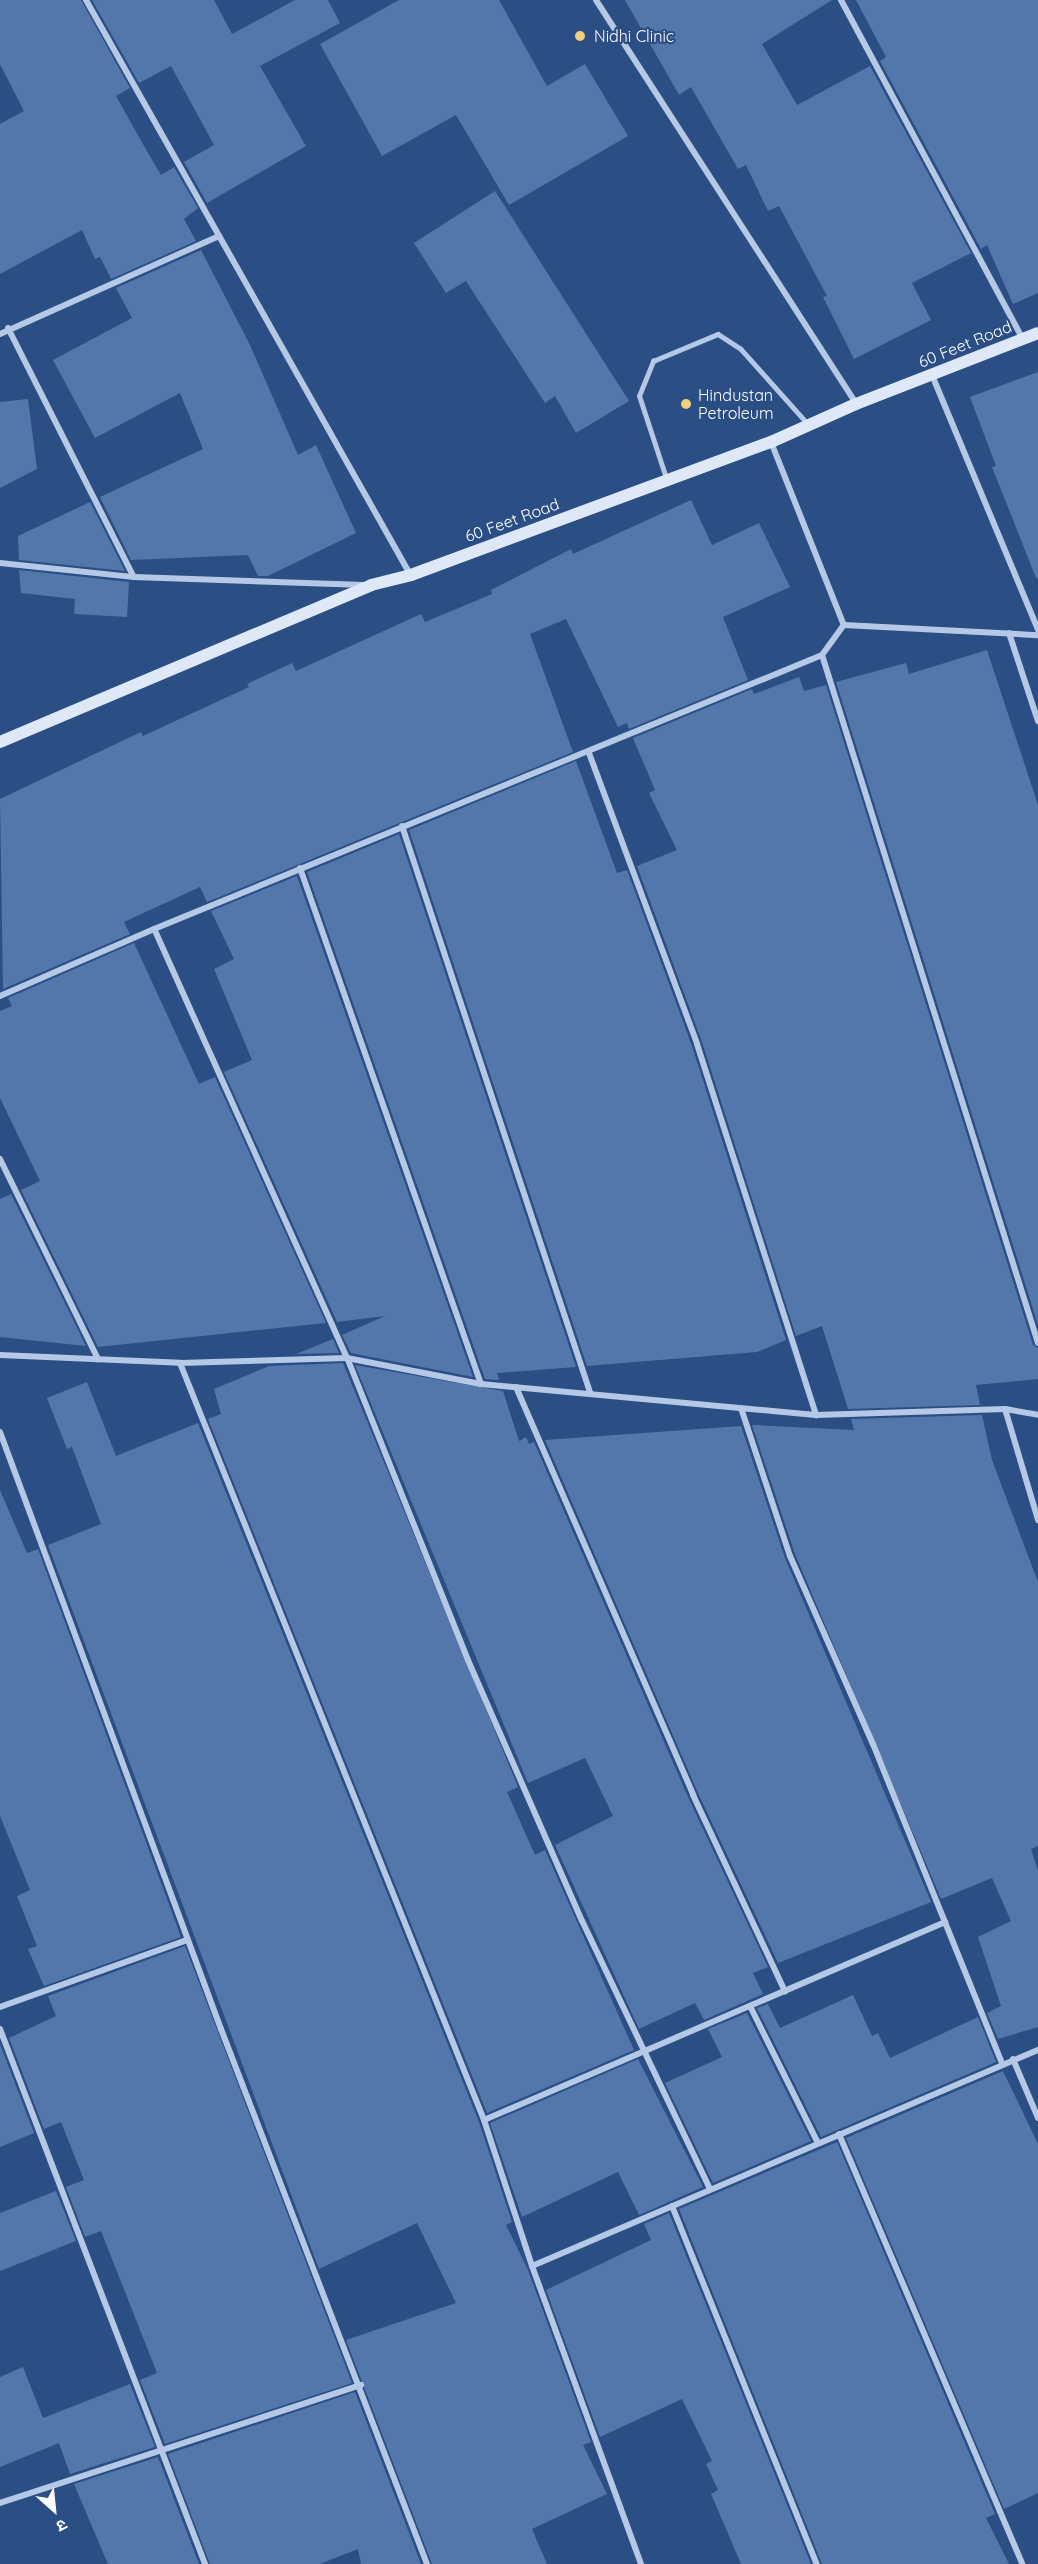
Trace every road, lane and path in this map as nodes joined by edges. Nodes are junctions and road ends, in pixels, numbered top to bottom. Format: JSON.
{"nodes":[{"id":1,"x":86,"y":0,"type":"edge"},
{"id":2,"x":596,"y":0,"type":"edge"},
{"id":3,"x":841,"y":0,"type":"edge"},
{"id":4,"x":219,"y":236,"type":"junction"},
{"id":5,"x":8,"y":328,"type":"junction"},
{"id":6,"x":1038,"y":333,"type":"edge"},
{"id":7,"x":0,"y":334,"type":"edge"},
{"id":8,"x":1023,"y":339,"type":"junction"},
{"id":9,"x":932,"y":375,"type":"junction"},
{"id":10,"x":856,"y":404,"type":"junction"},
{"id":11,"x":808,"y":425,"type":"junction"},
{"id":12,"x":771,"y":442,"type":"junction"},
{"id":13,"x":667,"y":481,"type":"junction"},
{"id":14,"x":0,"y":562,"type":"edge"},
{"id":15,"x":411,"y":575,"type":"junction"},
{"id":16,"x":135,"y":578,"type":"junction"},
{"id":17,"x":371,"y":585,"type":"junction"},
{"id":18,"x":844,"y":625,"type":"junction"},
{"id":19,"x":1038,"y":630,"type":"edge"},
{"id":20,"x":1009,"y":633,"type":"junction"},
{"id":21,"x":1038,"y":635,"type":"edge"},
{"id":22,"x":822,"y":655,"type":"junction"},
{"id":23,"x":1038,"y":721,"type":"edge"},
{"id":24,"x":0,"y":742,"type":"edge"},
{"id":25,"x":588,"y":753,"type":"junction"},
{"id":26,"x":402,"y":826,"type":"junction"},
{"id":27,"x":300,"y":868,"type":"junction"},
{"id":28,"x":154,"y":929,"type":"junction"},
{"id":29,"x":0,"y":996,"type":"edge"},
{"id":30,"x":0,"y":1159,"type":"edge"},
{"id":31,"x":1038,"y":1343,"type":"edge"},
{"id":32,"x":0,"y":1355,"type":"edge"},
{"id":33,"x":347,"y":1358,"type":"junction"},
{"id":34,"x":98,"y":1359,"type":"junction"},
{"id":35,"x":180,"y":1363,"type":"junction"},
{"id":36,"x":481,"y":1384,"type":"junction"},
{"id":37,"x":516,"y":1387,"type":"junction"},
{"id":38,"x":590,"y":1392,"type":"junction"},
{"id":39,"x":741,"y":1408,"type":"junction"},
{"id":40,"x":1005,"y":1409,"type":"junction"},
{"id":41,"x":816,"y":1414,"type":"junction"},
{"id":42,"x":1038,"y":1415,"type":"edge"},
{"id":43,"x":0,"y":1432,"type":"edge"},
{"id":44,"x":1038,"y":1520,"type":"edge"},
{"id":45,"x":945,"y":1922,"type":"junction"},
{"id":46,"x":187,"y":1940,"type":"junction"},
{"id":47,"x":785,"y":1991,"type":"junction"},
{"id":48,"x":750,"y":2006,"type":"junction"},
{"id":49,"x":0,"y":2007,"type":"edge"},
{"id":50,"x":0,"y":2030,"type":"edge"},
{"id":51,"x":1038,"y":2050,"type":"edge"},
{"id":52,"x":644,"y":2051,"type":"junction"},
{"id":53,"x":1013,"y":2060,"type":"junction"},
{"id":54,"x":1002,"y":2064,"type":"junction"},
{"id":55,"x":1038,"y":2118,"type":"edge"},
{"id":56,"x":484,"y":2120,"type":"junction"},
{"id":57,"x":839,"y":2134,"type":"junction"},
{"id":58,"x":818,"y":2143,"type":"junction"},
{"id":59,"x":710,"y":2189,"type":"junction"},
{"id":60,"x":672,"y":2205,"type":"junction"},
{"id":61,"x":532,"y":2266,"type":"junction"},
{"id":62,"x":361,"y":2385,"type":"junction"},
{"id":63,"x":162,"y":2450,"type":"junction"},
{"id":64,"x":0,"y":2503,"type":"edge"},
{"id":65,"x":205,"y":2564,"type":"edge"},
{"id":66,"x":427,"y":2564,"type":"edge"},
{"id":67,"x":641,"y":2564,"type":"edge"},
{"id":68,"x":817,"y":2564,"type":"edge"},
{"id":69,"x":1023,"y":2564,"type":"edge"}],
"edges":[{"from":1,"to":4,"type":"street"},
{"from":2,"to":10,"type":"street"},
{"from":3,"to":8,"type":"street"},
{"from":4,"to":5,"type":"street"},
{"from":4,"to":15,"type":"street"},
{"from":5,"to":7,"type":"street"},
{"from":5,"to":16,"type":"street"},
{"from":6,"to":8,"type":"main road","name":"60 Feet Road"},
{"from":8,"to":9,"type":"main road","name":"60 Feet Road"},
{"from":9,"to":10,"type":"main road","name":"60 Feet Road"},
{"from":9,"to":19,"type":"street"},
{"from":10,"to":11,"type":"main road","name":"60 Feet Road"},
{"from":11,"to":12,"type":"main road","name":"60 Feet Road"},
{"from":11,"to":13,"type":"lane"},
{"from":12,"to":13,"type":"main road","name":"60 Feet Road"},
{"from":12,"to":18,"type":"street"},
{"from":13,"to":15,"type":"main road","name":"60 Feet Road"},
{"from":14,"to":16,"type":"street"},
{"from":15,"to":17,"type":"main road","name":"60 Feet Road"},
{"from":16,"to":17,"type":"street"},
{"from":17,"to":24,"type":"main road","name":"60 Feet Road"},
{"from":18,"to":20,"type":"street"},
{"from":18,"to":22,"type":"street"},
{"from":20,"to":21,"type":"street"},
{"from":20,"to":23,"type":"street"},
{"from":22,"to":25,"type":"street"},
{"from":22,"to":31,"type":"street"},
{"from":25,"to":26,"type":"street"},
{"from":25,"to":41,"type":"street"},
{"from":26,"to":27,"type":"street"},
{"from":26,"to":38,"type":"street"},
{"from":27,"to":28,"type":"street"},
{"from":27,"to":36,"type":"street"},
{"from":28,"to":29,"type":"street"},
{"from":28,"to":33,"type":"street"},
{"from":30,"to":34,"type":"street"},
{"from":32,"to":34,"type":"street"},
{"from":33,"to":35,"type":"street"},
{"from":33,"to":36,"type":"street"},
{"from":33,"to":52,"type":"street"},
{"from":34,"to":35,"type":"street"},
{"from":35,"to":56,"type":"street"},
{"from":36,"to":37,"type":"street"},
{"from":37,"to":38,"type":"street"},
{"from":37,"to":47,"type":"street"},
{"from":38,"to":39,"type":"street"},
{"from":39,"to":41,"type":"street"},
{"from":39,"to":45,"type":"street"},
{"from":40,"to":41,"type":"street"},
{"from":40,"to":42,"type":"street"},
{"from":40,"to":44,"type":"street"},
{"from":43,"to":46,"type":"street"},
{"from":45,"to":47,"type":"street"},
{"from":45,"to":54,"type":"street"},
{"from":46,"to":49,"type":"street"},
{"from":46,"to":62,"type":"street"},
{"from":47,"to":48,"type":"street"},
{"from":48,"to":52,"type":"street"},
{"from":48,"to":58,"type":"street"},
{"from":50,"to":63,"type":"street"},
{"from":51,"to":53,"type":"street"},
{"from":52,"to":56,"type":"street"},
{"from":52,"to":59,"type":"street"},
{"from":53,"to":54,"type":"street"},
{"from":53,"to":55,"type":"street"},
{"from":54,"to":57,"type":"street"},
{"from":56,"to":61,"type":"street"},
{"from":57,"to":58,"type":"street"},
{"from":57,"to":69,"type":"street"},
{"from":58,"to":59,"type":"street"},
{"from":59,"to":60,"type":"street"},
{"from":60,"to":61,"type":"street"},
{"from":60,"to":68,"type":"street"},
{"from":61,"to":67,"type":"street"},
{"from":62,"to":63,"type":"street"},
{"from":62,"to":66,"type":"street"},
{"from":63,"to":64,"type":"street"},
{"from":63,"to":65,"type":"street"}]}
